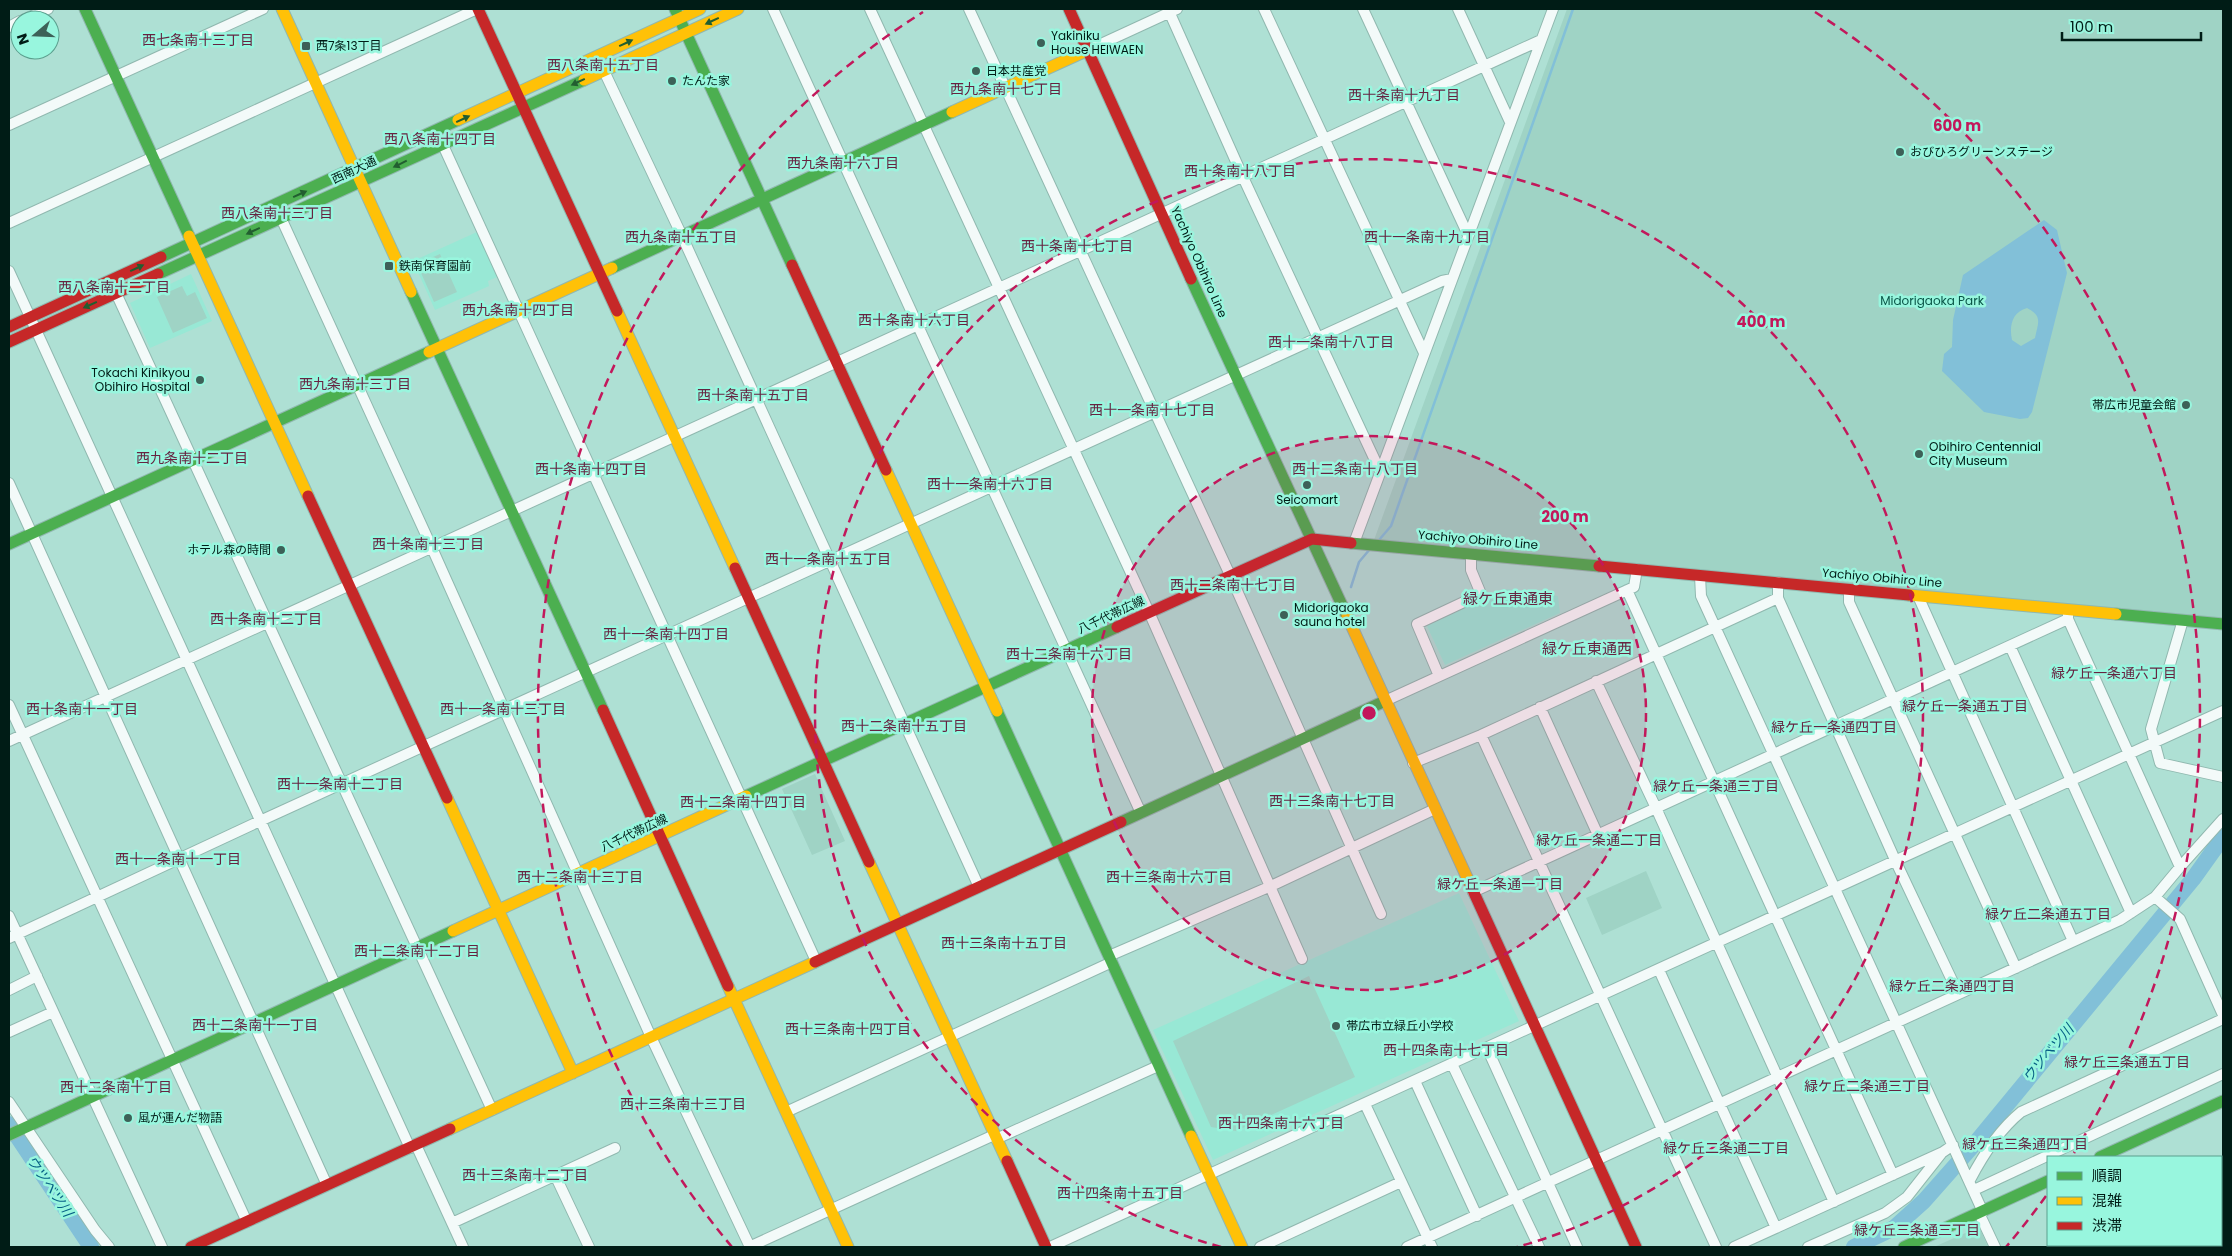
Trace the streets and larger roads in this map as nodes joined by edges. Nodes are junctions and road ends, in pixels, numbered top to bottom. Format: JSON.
{"nodes":[{"id":1,"x":85,"y":9,"type":"edge"},
{"id":2,"x":263,"y":9,"type":"edge"},
{"id":3,"x":282,"y":9,"type":"edge"},
{"id":4,"x":478,"y":9,"type":"edge"},
{"id":5,"x":700,"y":9,"type":"edge"},
{"id":6,"x":738,"y":9,"type":"edge"},
{"id":7,"x":774,"y":9,"type":"edge"},
{"id":8,"x":870,"y":9,"type":"edge"},
{"id":9,"x":969,"y":9,"type":"edge"},
{"id":10,"x":1069,"y":9,"type":"edge"},
{"id":11,"x":1264,"y":9,"type":"edge"},
{"id":12,"x":1363,"y":9,"type":"edge"},
{"id":13,"x":1458,"y":9,"type":"edge"},
{"id":14,"x":1553,"y":9,"type":"edge"},
{"id":15,"x":1171,"y":10,"type":"edge"},
{"id":16,"x":677,"y":13,"type":"edge"},
{"id":17,"x":686,"y":33,"type":"junction"},
{"id":18,"x":1541,"y":40,"type":"junction"},
{"id":19,"x":1088,"y":50,"type":"junction"},
{"id":20,"x":1485,"y":65,"type":"junction"},
{"id":21,"x":604,"y":71,"type":"junction"},
{"id":22,"x":116,"y":76,"type":"junction"},
{"id":23,"x":316,"y":83,"type":"junction"},
{"id":24,"x":1006,"y":88,"type":"junction"},
{"id":25,"x":518,"y":94,"type":"junction"},
{"id":26,"x":1407,"y":101,"type":"junction"},
{"id":27,"x":524,"y":107,"type":"junction"},
{"id":28,"x":1510,"y":122,"type":"junction"},
{"id":29,"x":924,"y":125,"type":"junction"},
{"id":30,"x":9,"y":126,"type":"edge"},
{"id":31,"x":1324,"y":138,"type":"junction"},
{"id":32,"x":442,"y":143,"type":"junction"},
{"id":33,"x":154,"y":158,"type":"junction"},
{"id":34,"x":842,"y":163,"type":"junction"},
{"id":35,"x":356,"y":169,"type":"junction"},
{"id":36,"x":1242,"y":175,"type":"junction"},
{"id":37,"x":361,"y":182,"type":"junction"},
{"id":38,"x":762,"y":200,"type":"junction"},
{"id":39,"x":1161,"y":212,"type":"junction"},
{"id":40,"x":281,"y":218,"type":"junction"},
{"id":41,"x":9,"y":223,"type":"edge"},
{"id":42,"x":1468,"y":235,"type":"junction"},
{"id":43,"x":682,"y":236,"type":"junction"},
{"id":44,"x":192,"y":243,"type":"junction"},
{"id":45,"x":1080,"y":250,"type":"junction"},
{"id":46,"x":198,"y":256,"type":"junction"},
{"id":47,"x":9,"y":271,"type":"edge"},
{"id":48,"x":600,"y":274,"type":"junction"},
{"id":49,"x":1452,"y":279,"type":"junction"},
{"id":50,"x":999,"y":287,"type":"junction"},
{"id":51,"x":116,"y":293,"type":"junction"},
{"id":52,"x":1399,"y":301,"type":"junction"},
{"id":53,"x":518,"y":311,"type":"junction"},
{"id":54,"x":30,"y":318,"type":"junction"},
{"id":55,"x":918,"y":325,"type":"junction"},
{"id":56,"x":9,"y":327,"type":"edge"},
{"id":57,"x":35,"y":330,"type":"junction"},
{"id":58,"x":1318,"y":339,"type":"junction"},
{"id":59,"x":9,"y":342,"type":"edge"},
{"id":60,"x":437,"y":348,"type":"junction"},
{"id":61,"x":1424,"y":353,"type":"junction"},
{"id":62,"x":836,"y":361,"type":"junction"},
{"id":63,"x":1235,"y":376,"type":"junction"},
{"id":64,"x":356,"y":385,"type":"junction"},
{"id":65,"x":755,"y":399,"type":"junction"},
{"id":66,"x":1155,"y":413,"type":"junction"},
{"id":67,"x":274,"y":422,"type":"junction"},
{"id":68,"x":674,"y":436,"type":"junction"},
{"id":69,"x":1074,"y":450,"type":"junction"},
{"id":70,"x":193,"y":460,"type":"junction"},
{"id":71,"x":1380,"y":472,"type":"junction"},
{"id":72,"x":592,"y":473,"type":"junction"},
{"id":73,"x":9,"y":483,"type":"edge"},
{"id":74,"x":993,"y":487,"type":"junction"},
{"id":75,"x":112,"y":496,"type":"junction"},
{"id":76,"x":512,"y":510,"type":"junction"},
{"id":77,"x":912,"y":524,"type":"junction"},
{"id":78,"x":32,"y":533,"type":"junction"},
{"id":79,"x":1312,"y":539,"type":"junction"},
{"id":80,"x":1354,"y":543,"type":"junction"},
{"id":81,"x":9,"y":544,"type":"edge"},
{"id":82,"x":432,"y":548,"type":"junction"},
{"id":83,"x":1471,"y":554,"type":"junction"},
{"id":84,"x":829,"y":562,"type":"junction"},
{"id":85,"x":1637,"y":569,"type":"junction"},
{"id":86,"x":1230,"y":576,"type":"junction"},
{"id":87,"x":1700,"y":576,"type":"junction"},
{"id":88,"x":1778,"y":582,"type":"junction"},
{"id":89,"x":349,"y":585,"type":"junction"},
{"id":90,"x":1849,"y":589,"type":"junction"},
{"id":91,"x":1627,"y":590,"type":"junction"},
{"id":92,"x":1918,"y":596,"type":"junction"},
{"id":93,"x":1778,"y":598,"type":"junction"},
{"id":94,"x":748,"y":599,"type":"junction"},
{"id":95,"x":1149,"y":612,"type":"junction"},
{"id":96,"x":2068,"y":614,"type":"junction"},
{"id":97,"x":2183,"y":620,"type":"junction"},
{"id":98,"x":268,"y":621,"type":"junction"},
{"id":99,"x":2223,"y":624,"type":"edge"},
{"id":100,"x":1716,"y":626,"type":"junction"},
{"id":101,"x":667,"y":636,"type":"junction"},
{"id":102,"x":2010,"y":646,"type":"junction"},
{"id":103,"x":1068,"y":651,"type":"junction"},
{"id":104,"x":1655,"y":654,"type":"junction"},
{"id":105,"x":186,"y":660,"type":"junction"},
{"id":106,"x":1952,"y":673,"type":"junction"},
{"id":107,"x":586,"y":674,"type":"junction"},
{"id":108,"x":1439,"y":676,"type":"junction"},
{"id":109,"x":1596,"y":681,"type":"junction"},
{"id":110,"x":987,"y":687,"type":"junction"},
{"id":111,"x":105,"y":696,"type":"junction"},
{"id":112,"x":1893,"y":700,"type":"junction"},
{"id":113,"x":1386,"y":701,"type":"junction"},
{"id":114,"x":9,"y":705,"type":"edge"},
{"id":115,"x":1540,"y":707,"type":"junction"},
{"id":116,"x":504,"y":711,"type":"junction"},
{"id":117,"x":2223,"y":711,"type":"edge"},
{"id":118,"x":904,"y":725,"type":"junction"},
{"id":119,"x":1835,"y":726,"type":"junction"},
{"id":120,"x":22,"y":735,"type":"junction"},
{"id":121,"x":1481,"y":735,"type":"junction"},
{"id":122,"x":1303,"y":739,"type":"junction"},
{"id":123,"x":9,"y":741,"type":"edge"},
{"id":124,"x":2153,"y":744,"type":"junction"},
{"id":125,"x":423,"y":748,"type":"junction"},
{"id":126,"x":1775,"y":754,"type":"junction"},
{"id":127,"x":2130,"y":754,"type":"junction"},
{"id":128,"x":823,"y":761,"type":"junction"},
{"id":129,"x":1413,"y":763,"type":"junction"},
{"id":130,"x":1222,"y":776,"type":"junction"},
{"id":131,"x":2223,"y":777,"type":"edge"},
{"id":132,"x":1714,"y":782,"type":"junction"},
{"id":133,"x":2070,"y":782,"type":"junction"},
{"id":134,"x":342,"y":784,"type":"junction"},
{"id":135,"x":742,"y":799,"type":"junction"},
{"id":136,"x":1656,"y":808,"type":"junction"},
{"id":137,"x":2013,"y":808,"type":"junction"},
{"id":138,"x":1435,"y":809,"type":"junction"},
{"id":139,"x":1141,"y":813,"type":"junction"},
{"id":140,"x":2223,"y":819,"type":"edge"},
{"id":141,"x":260,"y":821,"type":"junction"},
{"id":142,"x":1598,"y":834,"type":"junction"},
{"id":143,"x":1954,"y":835,"type":"junction"},
{"id":144,"x":661,"y":836,"type":"junction"},
{"id":145,"x":1351,"y":848,"type":"junction"},
{"id":146,"x":1060,"y":849,"type":"junction"},
{"id":147,"x":180,"y":860,"type":"junction"},
{"id":148,"x":1538,"y":862,"type":"junction"},
{"id":149,"x":1896,"y":862,"type":"junction"},
{"id":150,"x":2180,"y":866,"type":"junction"},
{"id":151,"x":579,"y":874,"type":"junction"},
{"id":152,"x":1271,"y":886,"type":"junction"},
{"id":153,"x":979,"y":887,"type":"junction"},
{"id":154,"x":1836,"y":888,"type":"junction"},
{"id":155,"x":1473,"y":892,"type":"junction"},
{"id":156,"x":97,"y":897,"type":"junction"},
{"id":157,"x":2157,"y":899,"type":"junction"},
{"id":158,"x":498,"y":911,"type":"junction"},
{"id":159,"x":2131,"y":913,"type":"junction"},
{"id":160,"x":1381,"y":914,"type":"dead end"},
{"id":161,"x":1776,"y":915,"type":"junction"},
{"id":162,"x":9,"y":916,"type":"edge"},
{"id":163,"x":897,"y":925,"type":"junction"},
{"id":164,"x":13,"y":936,"type":"edge"},
{"id":165,"x":2073,"y":941,"type":"junction"},
{"id":166,"x":1717,"y":944,"type":"junction"},
{"id":167,"x":416,"y":948,"type":"junction"},
{"id":168,"x":1110,"y":959,"type":"junction"},
{"id":169,"x":1302,"y":959,"type":"dead end"},
{"id":170,"x":816,"y":961,"type":"junction"},
{"id":171,"x":2016,"y":968,"type":"junction"},
{"id":172,"x":1659,"y":970,"type":"junction"},
{"id":173,"x":37,"y":976,"type":"junction"},
{"id":174,"x":336,"y":986,"type":"junction"},
{"id":175,"x":9,"y":990,"type":"edge"},
{"id":176,"x":1958,"y":993,"type":"junction"},
{"id":177,"x":1600,"y":996,"type":"junction"},
{"id":178,"x":734,"y":998,"type":"junction"},
{"id":179,"x":53,"y":1012,"type":"junction"},
{"id":180,"x":2223,"y":1015,"type":"edge"},
{"id":181,"x":2223,"y":1019,"type":"edge"},
{"id":182,"x":1898,"y":1021,"type":"junction"},
{"id":183,"x":254,"y":1023,"type":"junction"},
{"id":184,"x":1535,"y":1026,"type":"junction"},
{"id":185,"x":9,"y":1032,"type":"edge"},
{"id":186,"x":948,"y":1036,"type":"junction"},
{"id":187,"x":651,"y":1037,"type":"junction"},
{"id":188,"x":1487,"y":1048,"type":"junction"},
{"id":189,"x":1837,"y":1049,"type":"junction"},
{"id":190,"x":172,"y":1059,"type":"junction"},
{"id":191,"x":1452,"y":1064,"type":"junction"},
{"id":192,"x":1158,"y":1066,"type":"junction"},
{"id":193,"x":573,"y":1073,"type":"junction"},
{"id":194,"x":2223,"y":1074,"type":"edge"},
{"id":195,"x":1778,"y":1076,"type":"junction"},
{"id":196,"x":1415,"y":1081,"type":"junction"},
{"id":197,"x":92,"y":1097,"type":"junction"},
{"id":198,"x":2223,"y":1101,"type":"edge"},
{"id":199,"x":9,"y":1102,"type":"edge"},
{"id":200,"x":1721,"y":1102,"type":"junction"},
{"id":201,"x":1366,"y":1104,"type":"junction"},
{"id":202,"x":492,"y":1110,"type":"junction"},
{"id":203,"x":786,"y":1112,"type":"junction"},
{"id":204,"x":24,"y":1129,"type":"junction"},
{"id":205,"x":1662,"y":1129,"type":"junction"},
{"id":206,"x":9,"y":1136,"type":"edge"},
{"id":207,"x":995,"y":1137,"type":"junction"},
{"id":208,"x":413,"y":1146,"type":"junction"},
{"id":209,"x":1954,"y":1147,"type":"junction"},
{"id":210,"x":615,"y":1148,"type":"dead end"},
{"id":211,"x":1943,"y":1152,"type":"junction"},
{"id":212,"x":2102,"y":1156,"type":"edge"},
{"id":213,"x":1597,"y":1159,"type":"junction"},
{"id":214,"x":1893,"y":1174,"type":"junction"},
{"id":215,"x":555,"y":1175,"type":"junction"},
{"id":216,"x":1209,"y":1175,"type":"junction"},
{"id":217,"x":1970,"y":1180,"type":"junction"},
{"id":218,"x":2047,"y":1181,"type":"edge"},
{"id":219,"x":1402,"y":1182,"type":"junction"},
{"id":220,"x":1549,"y":1182,"type":"junction"},
{"id":221,"x":327,"y":1185,"type":"junction"},
{"id":222,"x":1515,"y":1199,"type":"junction"},
{"id":223,"x":1834,"y":1202,"type":"junction"},
{"id":224,"x":830,"y":1210,"type":"junction"},
{"id":225,"x":1981,"y":1213,"type":"junction"},
{"id":226,"x":1477,"y":1216,"type":"junction"},
{"id":227,"x":247,"y":1222,"type":"junction"},
{"id":228,"x":452,"y":1223,"type":"junction"},
{"id":229,"x":1776,"y":1228,"type":"junction"},
{"id":230,"x":1430,"y":1243,"type":"edge"},
{"id":231,"x":109,"y":1247,"type":"edge"},
{"id":232,"x":162,"y":1247,"type":"edge"},
{"id":233,"x":192,"y":1247,"type":"edge"},
{"id":234,"x":463,"y":1247,"type":"edge"},
{"id":235,"x":589,"y":1247,"type":"edge"},
{"id":236,"x":750,"y":1247,"type":"edge"},
{"id":237,"x":848,"y":1247,"type":"edge"},
{"id":238,"x":1046,"y":1247,"type":"edge"},
{"id":239,"x":1050,"y":1247,"type":"edge"},
{"id":240,"x":1242,"y":1247,"type":"edge"},
{"id":241,"x":1260,"y":1247,"type":"edge"},
{"id":242,"x":1407,"y":1247,"type":"edge"},
{"id":243,"x":1539,"y":1247,"type":"edge"},
{"id":244,"x":1577,"y":1247,"type":"edge"},
{"id":245,"x":1633,"y":1247,"type":"edge"},
{"id":246,"x":1716,"y":1247,"type":"edge"},
{"id":247,"x":1734,"y":1247,"type":"edge"},
{"id":248,"x":1808,"y":1247,"type":"edge"},
{"id":249,"x":1904,"y":1247,"type":"edge"},
{"id":250,"x":1995,"y":1247,"type":"edge"}],
"edges":[{"from":1,"to":22,"type":"street"},
{"from":2,"to":22,"type":"street"},
{"from":3,"to":23,"type":"street"},
{"from":4,"to":23,"type":"street"},
{"from":4,"to":25,"type":"street"},
{"from":5,"to":16,"type":"street","name":"西南大通"},
{"from":6,"to":17,"type":"street","name":"西南大通","one_way":true},
{"from":7,"to":34,"type":"street"},
{"from":8,"to":29,"type":"street"},
{"from":9,"to":24,"type":"street"},
{"from":10,"to":19,"type":"street","name":"Yachiyo Obihiro Line"},
{"from":11,"to":31,"type":"street"},
{"from":12,"to":26,"type":"street"},
{"from":13,"to":20,"type":"street"},
{"from":14,"to":18,"type":"street"},
{"from":15,"to":19,"type":"street"},
{"from":15,"to":36,"type":"street"},
{"from":16,"to":17,"type":"street"},
{"from":25,"to":16,"type":"street","name":"西南大通","one_way":true},
{"from":17,"to":21,"type":"street","name":"西南大通"},
{"from":17,"to":38,"type":"street"},
{"from":18,"to":20,"type":"street"},
{"from":18,"to":28,"type":"street"},
{"from":19,"to":24,"type":"street"},
{"from":19,"to":39,"type":"street","name":"Yachiyo Obihiro Line"},
{"from":20,"to":26,"type":"street"},
{"from":20,"to":28,"type":"street"},
{"from":21,"to":27,"type":"street","name":"西南大通","one_way":true},
{"from":21,"to":43,"type":"street"},
{"from":22,"to":30,"type":"street"},
{"from":22,"to":33,"type":"street"},
{"from":23,"to":33,"type":"street"},
{"from":23,"to":35,"type":"street"},
{"from":24,"to":29,"type":"street"},
{"from":24,"to":45,"type":"street"},
{"from":25,"to":27,"type":"street"},
{"from":35,"to":25,"type":"street","name":"西南大通","one_way":true},
{"from":26,"to":31,"type":"street"},
{"from":26,"to":42,"type":"street"},
{"from":27,"to":32,"type":"street","name":"西南大通"},
{"from":27,"to":48,"type":"street"},
{"from":28,"to":42,"type":"street"},
{"from":29,"to":34,"type":"street"},
{"from":29,"to":50,"type":"street"},
{"from":31,"to":36,"type":"street"},
{"from":31,"to":52,"type":"street"},
{"from":32,"to":37,"type":"street","name":"西南大通","one_way":true},
{"from":32,"to":53,"type":"street"},
{"from":33,"to":41,"type":"street"},
{"from":33,"to":44,"type":"street"},
{"from":34,"to":38,"type":"street"},
{"from":34,"to":55,"type":"street"},
{"from":35,"to":37,"type":"street"},
{"from":44,"to":35,"type":"street","name":"西南大通","one_way":true},
{"from":36,"to":39,"type":"street"},
{"from":36,"to":58,"type":"street"},
{"from":37,"to":40,"type":"street","name":"西南大通"},
{"from":37,"to":60,"type":"street"},
{"from":38,"to":43,"type":"street"},
{"from":38,"to":62,"type":"street"},
{"from":39,"to":45,"type":"street"},
{"from":39,"to":63,"type":"street","name":"Yachiyo Obihiro Line"},
{"from":40,"to":46,"type":"street","name":"西南大通","one_way":true},
{"from":40,"to":64,"type":"street"},
{"from":42,"to":49,"type":"street"},
{"from":43,"to":48,"type":"street"},
{"from":43,"to":65,"type":"street"},
{"from":44,"to":46,"type":"street"},
{"from":54,"to":44,"type":"street","name":"西南大通","one_way":true},
{"from":45,"to":50,"type":"street"},
{"from":45,"to":66,"type":"street"},
{"from":46,"to":51,"type":"street","name":"西南大通"},
{"from":46,"to":67,"type":"street"},
{"from":47,"to":54,"type":"street"},
{"from":48,"to":53,"type":"street"},
{"from":48,"to":68,"type":"street"},
{"from":49,"to":52,"type":"street"},
{"from":49,"to":61,"type":"street"},
{"from":50,"to":55,"type":"street"},
{"from":50,"to":69,"type":"street"},
{"from":51,"to":57,"type":"street","name":"西南大通","one_way":true},
{"from":51,"to":70,"type":"street"},
{"from":52,"to":58,"type":"street"},
{"from":52,"to":61,"type":"street"},
{"from":53,"to":60,"type":"street"},
{"from":53,"to":72,"type":"street"},
{"from":54,"to":56,"type":"street","name":"西南大通"},
{"from":54,"to":57,"type":"street"},
{"from":55,"to":62,"type":"street"},
{"from":55,"to":74,"type":"street"},
{"from":57,"to":59,"type":"street","name":"西南大通"},
{"from":57,"to":75,"type":"street"},
{"from":58,"to":63,"type":"street"},
{"from":58,"to":71,"type":"street"},
{"from":60,"to":64,"type":"street"},
{"from":60,"to":76,"type":"street"},
{"from":61,"to":71,"type":"street"},
{"from":62,"to":65,"type":"street"},
{"from":62,"to":77,"type":"street"},
{"from":63,"to":66,"type":"street"},
{"from":63,"to":79,"type":"street","name":"Yachiyo Obihiro Line"},
{"from":64,"to":67,"type":"street"},
{"from":64,"to":82,"type":"street"},
{"from":65,"to":68,"type":"street"},
{"from":65,"to":84,"type":"street"},
{"from":66,"to":69,"type":"street"},
{"from":66,"to":86,"type":"street"},
{"from":67,"to":70,"type":"street"},
{"from":67,"to":89,"type":"street"},
{"from":68,"to":72,"type":"street"},
{"from":68,"to":94,"type":"street"},
{"from":69,"to":74,"type":"street"},
{"from":69,"to":95,"type":"street"},
{"from":70,"to":75,"type":"street"},
{"from":70,"to":98,"type":"street"},
{"from":71,"to":80,"type":"street"},
{"from":72,"to":76,"type":"street"},
{"from":72,"to":101,"type":"street"},
{"from":73,"to":78,"type":"street"},
{"from":74,"to":77,"type":"street"},
{"from":74,"to":103,"type":"street"},
{"from":75,"to":78,"type":"street"},
{"from":75,"to":105,"type":"street"},
{"from":76,"to":82,"type":"street"},
{"from":76,"to":107,"type":"street"},
{"from":77,"to":84,"type":"street"},
{"from":77,"to":110,"type":"street"},
{"from":78,"to":81,"type":"street"},
{"from":78,"to":111,"type":"street"},
{"from":79,"to":80,"type":"street","name":"Yachiyo Obihiro Line"},
{"from":79,"to":86,"type":"street","name":"八千代帯広線"},
{"from":79,"to":113,"type":"street"},
{"from":80,"to":83,"type":"street","name":"Yachiyo Obihiro Line"},
{"from":82,"to":89,"type":"street"},
{"from":82,"to":116,"type":"street"},
{"from":83,"to":85,"type":"street","name":"Yachiyo Obihiro Line"},
{"from":83,"to":108,"type":"street"},
{"from":84,"to":94,"type":"street"},
{"from":84,"to":118,"type":"street"},
{"from":85,"to":87,"type":"street","name":"Yachiyo Obihiro Line"},
{"from":85,"to":91,"type":"street"},
{"from":86,"to":95,"type":"street","name":"八千代帯広線"},
{"from":86,"to":122,"type":"street"},
{"from":87,"to":88,"type":"street","name":"Yachiyo Obihiro Line"},
{"from":87,"to":100,"type":"street"},
{"from":88,"to":90,"type":"street","name":"Yachiyo Obihiro Line"},
{"from":88,"to":93,"type":"street"},
{"from":89,"to":98,"type":"street"},
{"from":89,"to":125,"type":"street"},
{"from":90,"to":92,"type":"street","name":"Yachiyo Obihiro Line"},
{"from":90,"to":112,"type":"street"},
{"from":91,"to":104,"type":"street"},
{"from":91,"to":108,"type":"street"},
{"from":92,"to":96,"type":"street","name":"Yachiyo Obihiro Line"},
{"from":92,"to":106,"type":"street"},
{"from":93,"to":100,"type":"street"},
{"from":93,"to":119,"type":"street"},
{"from":94,"to":101,"type":"street"},
{"from":94,"to":128,"type":"street"},
{"from":95,"to":103,"type":"street","name":"八千代帯広線"},
{"from":95,"to":130,"type":"street"},
{"from":96,"to":97,"type":"street","name":"Yachiyo Obihiro Line"},
{"from":96,"to":102,"type":"street"},
{"from":96,"to":127,"type":"street"},
{"from":97,"to":99,"type":"street","name":"Yachiyo Obihiro Line"},
{"from":97,"to":124,"type":"street"},
{"from":98,"to":105,"type":"street"},
{"from":98,"to":134,"type":"street"},
{"from":100,"to":104,"type":"street"},
{"from":100,"to":126,"type":"street"},
{"from":101,"to":107,"type":"street"},
{"from":101,"to":135,"type":"street"},
{"from":102,"to":106,"type":"street"},
{"from":102,"to":133,"type":"street"},
{"from":103,"to":110,"type":"street","name":"八千代帯広線"},
{"from":103,"to":139,"type":"street"},
{"from":104,"to":109,"type":"street"},
{"from":104,"to":132,"type":"street"},
{"from":105,"to":111,"type":"street"},
{"from":105,"to":141,"type":"street"},
{"from":106,"to":112,"type":"street"},
{"from":106,"to":137,"type":"street"},
{"from":107,"to":116,"type":"street"},
{"from":107,"to":144,"type":"street"},
{"from":108,"to":113,"type":"street"},
{"from":109,"to":115,"type":"street"},
{"from":109,"to":136,"type":"street"},
{"from":110,"to":118,"type":"street","name":"八千代帯広線"},
{"from":110,"to":146,"type":"street"},
{"from":111,"to":120,"type":"street"},
{"from":111,"to":147,"type":"street"},
{"from":112,"to":119,"type":"street"},
{"from":112,"to":143,"type":"street"},
{"from":113,"to":122,"type":"street"},
{"from":113,"to":129,"type":"street"},
{"from":114,"to":120,"type":"street"},
{"from":115,"to":121,"type":"street"},
{"from":115,"to":142,"type":"street"},
{"from":116,"to":125,"type":"street"},
{"from":116,"to":151,"type":"street"},
{"from":117,"to":124,"type":"street"},
{"from":118,"to":128,"type":"street","name":"八千代帯広線"},
{"from":118,"to":153,"type":"street"},
{"from":119,"to":126,"type":"street"},
{"from":119,"to":149,"type":"street"},
{"from":120,"to":123,"type":"street"},
{"from":120,"to":156,"type":"street"},
{"from":121,"to":129,"type":"street"},
{"from":121,"to":148,"type":"street"},
{"from":122,"to":130,"type":"street"},
{"from":122,"to":145,"type":"street"},
{"from":124,"to":127,"type":"street"},
{"from":124,"to":131,"type":"street"},
{"from":125,"to":134,"type":"street"},
{"from":125,"to":158,"type":"street"},
{"from":126,"to":132,"type":"street"},
{"from":126,"to":154,"type":"street"},
{"from":127,"to":133,"type":"street"},
{"from":127,"to":150,"type":"street"},
{"from":128,"to":135,"type":"street","name":"八千代帯広線"},
{"from":128,"to":163,"type":"street"},
{"from":129,"to":138,"type":"street"},
{"from":130,"to":139,"type":"street"},
{"from":130,"to":152,"type":"street"},
{"from":132,"to":136,"type":"street"},
{"from":132,"to":161,"type":"street"},
{"from":133,"to":137,"type":"street"},
{"from":133,"to":159,"type":"street"},
{"from":134,"to":141,"type":"street"},
{"from":134,"to":167,"type":"street"},
{"from":135,"to":144,"type":"street","name":"八千代帯広線"},
{"from":135,"to":170,"type":"street"},
{"from":136,"to":142,"type":"street"},
{"from":136,"to":166,"type":"street"},
{"from":137,"to":143,"type":"street"},
{"from":137,"to":165,"type":"street"},
{"from":138,"to":145,"type":"street"},
{"from":138,"to":155,"type":"street"},
{"from":139,"to":146,"type":"street"},
{"from":140,"to":150,"type":"street"},
{"from":141,"to":147,"type":"street"},
{"from":141,"to":174,"type":"street"},
{"from":142,"to":148,"type":"street"},
{"from":143,"to":149,"type":"street"},
{"from":143,"to":171,"type":"street"},
{"from":144,"to":151,"type":"street","name":"八千代帯広線"},
{"from":144,"to":178,"type":"street"},
{"from":145,"to":152,"type":"street"},
{"from":145,"to":160,"type":"street"},
{"from":146,"to":153,"type":"street"},
{"from":146,"to":168,"type":"street"},
{"from":147,"to":156,"type":"street"},
{"from":147,"to":183,"type":"street"},
{"from":148,"to":155,"type":"street"},
{"from":148,"to":177,"type":"street"},
{"from":149,"to":154,"type":"street"},
{"from":149,"to":176,"type":"street"},
{"from":150,"to":157,"type":"street"},
{"from":151,"to":158,"type":"street","name":"八千代帯広線"},
{"from":151,"to":187,"type":"street"},
{"from":152,"to":168,"type":"street"},
{"from":152,"to":169,"type":"street"},
{"from":153,"to":163,"type":"street"},
{"from":154,"to":161,"type":"street"},
{"from":154,"to":182,"type":"street"},
{"from":155,"to":184,"type":"street"},
{"from":156,"to":164,"type":"street"},
{"from":156,"to":190,"type":"street"},
{"from":157,"to":159,"type":"street"},
{"from":157,"to":180,"type":"street"},
{"from":158,"to":167,"type":"street","name":"八千代帯広線"},
{"from":158,"to":193,"type":"street"},
{"from":159,"to":165,"type":"street"},
{"from":161,"to":166,"type":"street"},
{"from":161,"to":189,"type":"street"},
{"from":162,"to":164,"type":"street"},
{"from":163,"to":170,"type":"street"},
{"from":163,"to":186,"type":"street"},
{"from":164,"to":173,"type":"street"},
{"from":165,"to":171,"type":"street"},
{"from":166,"to":172,"type":"street"},
{"from":166,"to":195,"type":"street"},
{"from":167,"to":174,"type":"street","name":"八千代帯広線"},
{"from":167,"to":202,"type":"street"},
{"from":168,"to":186,"type":"street"},
{"from":168,"to":192,"type":"street"},
{"from":170,"to":178,"type":"street"},
{"from":171,"to":176,"type":"street"},
{"from":172,"to":177,"type":"street"},
{"from":172,"to":200,"type":"street"},
{"from":173,"to":175,"type":"street"},
{"from":173,"to":179,"type":"street"},
{"from":174,"to":183,"type":"street","name":"八千代帯広線"},
{"from":174,"to":208,"type":"street"},
{"from":176,"to":182,"type":"street"},
{"from":177,"to":184,"type":"street"},
{"from":177,"to":205,"type":"street"},
{"from":178,"to":187,"type":"street"},
{"from":178,"to":203,"type":"street"},
{"from":179,"to":185,"type":"street"},
{"from":179,"to":197,"type":"street"},
{"from":181,"to":217,"type":"street"},
{"from":182,"to":189,"type":"street"},
{"from":182,"to":209,"type":"street"},
{"from":183,"to":190,"type":"street","name":"八千代帯広線"},
{"from":183,"to":221,"type":"street"},
{"from":184,"to":188,"type":"street"},
{"from":184,"to":213,"type":"street"},
{"from":186,"to":203,"type":"street"},
{"from":186,"to":207,"type":"street"},
{"from":187,"to":193,"type":"street"},
{"from":187,"to":236,"type":"street"},
{"from":188,"to":191,"type":"street"},
{"from":188,"to":220,"type":"street"},
{"from":189,"to":195,"type":"street"},
{"from":189,"to":214,"type":"street"},
{"from":190,"to":197,"type":"street","name":"八千代帯広線"},
{"from":190,"to":227,"type":"street"},
{"from":191,"to":196,"type":"street"},
{"from":191,"to":222,"type":"street"},
{"from":192,"to":207,"type":"street"},
{"from":192,"to":216,"type":"street"},
{"from":193,"to":202,"type":"street"},
{"from":194,"to":217,"type":"street"},
{"from":195,"to":200,"type":"street"},
{"from":195,"to":223,"type":"street"},
{"from":196,"to":201,"type":"street"},
{"from":196,"to":226,"type":"street"},
{"from":197,"to":204,"type":"street","name":"八千代帯広線"},
{"from":197,"to":232,"type":"street"},
{"from":198,"to":212,"type":"street"},
{"from":199,"to":204,"type":"street"},
{"from":200,"to":205,"type":"street"},
{"from":200,"to":229,"type":"street"},
{"from":201,"to":216,"type":"street"},
{"from":201,"to":219,"type":"street"},
{"from":202,"to":208,"type":"street"},
{"from":203,"to":224,"type":"street"},
{"from":204,"to":206,"type":"street","name":"八千代帯広線"},
{"from":204,"to":231,"type":"street"},
{"from":205,"to":213,"type":"street"},
{"from":205,"to":246,"type":"street"},
{"from":207,"to":224,"type":"street"},
{"from":207,"to":238,"type":"street"},
{"from":208,"to":221,"type":"street"},
{"from":208,"to":228,"type":"street"},
{"from":209,"to":211,"type":"street"},
{"from":209,"to":217,"type":"street"},
{"from":210,"to":215,"type":"street"},
{"from":211,"to":214,"type":"street"},
{"from":211,"to":248,"type":"street"},
{"from":213,"to":220,"type":"street"},
{"from":213,"to":245,"type":"street"},
{"from":214,"to":223,"type":"street"},
{"from":215,"to":228,"type":"street"},
{"from":215,"to":235,"type":"street"},
{"from":216,"to":239,"type":"street"},
{"from":216,"to":240,"type":"street"},
{"from":217,"to":225,"type":"street"},
{"from":218,"to":225,"type":"street"},
{"from":219,"to":230,"type":"street"},
{"from":219,"to":241,"type":"street"},
{"from":220,"to":222,"type":"street"},
{"from":220,"to":244,"type":"street"},
{"from":221,"to":227,"type":"street"},
{"from":222,"to":226,"type":"street"},
{"from":222,"to":243,"type":"street"},
{"from":223,"to":229,"type":"street"},
{"from":224,"to":236,"type":"street"},
{"from":224,"to":237,"type":"street"},
{"from":225,"to":249,"type":"street"},
{"from":225,"to":250,"type":"street"},
{"from":226,"to":230,"type":"street"},
{"from":227,"to":233,"type":"street"},
{"from":228,"to":234,"type":"street"},
{"from":229,"to":247,"type":"street"},
{"from":230,"to":242,"type":"street"}]}
